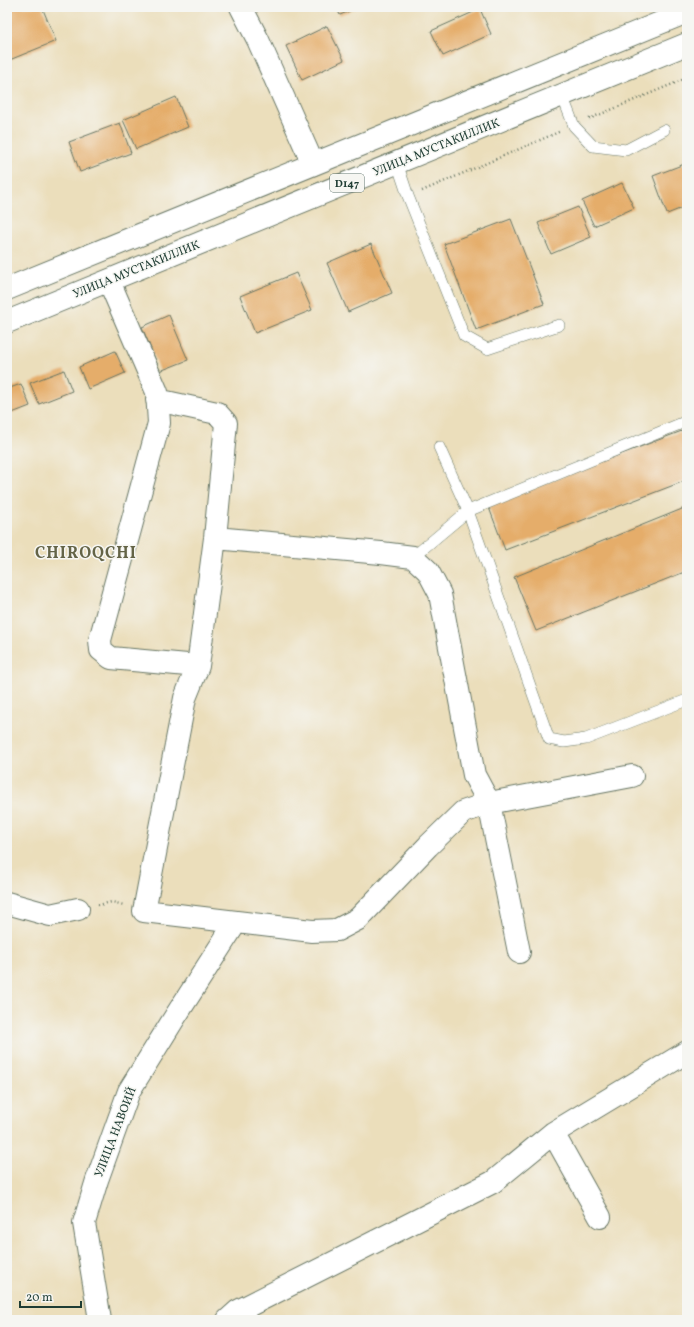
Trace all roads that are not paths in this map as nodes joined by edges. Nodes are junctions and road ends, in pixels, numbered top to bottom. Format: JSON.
{"nodes":[{"id":1,"x":241,"y":7,"type":"edge"},
{"id":2,"x":687,"y":12,"type":"edge"},
{"id":3,"x":687,"y":44,"type":"edge"},
{"id":4,"x":562,"y":95,"type":"junction"},
{"id":5,"x":664,"y":130,"type":"dead end"},
{"id":6,"x":397,"y":163,"type":"junction"},
{"id":7,"x":312,"y":164,"type":"junction"},
{"id":8,"x":109,"y":280,"type":"junction"},
{"id":9,"x":7,"y":290,"type":"edge"},
{"id":10,"x":7,"y":322,"type":"edge"},
{"id":11,"x":559,"y":325,"type":"dead end"},
{"id":12,"x":157,"y":400,"type":"junction"},
{"id":13,"x":687,"y":421,"type":"edge"},
{"id":14,"x":439,"y":447,"type":"dead end"},
{"id":15,"x":468,"y":511,"type":"junction"},
{"id":16,"x":215,"y":538,"type":"junction"},
{"id":17,"x":413,"y":557,"type":"junction"},
{"id":18,"x":198,"y":666,"type":"junction"},
{"id":19,"x":687,"y":700,"type":"edge"},
{"id":20,"x":632,"y":776,"type":"dead end"},
{"id":21,"x":489,"y":803,"type":"junction"},
{"id":22,"x":7,"y":903,"type":"edge"},
{"id":23,"x":78,"y":909,"type":"road end"},
{"id":24,"x":236,"y":922,"type":"junction"},
{"id":25,"x":519,"y":952,"type":"dead end"},
{"id":26,"x":687,"y":1052,"type":"edge"},
{"id":27,"x":553,"y":1134,"type":"junction"},
{"id":28,"x":600,"y":1217,"type":"dead end"},
{"id":29,"x":100,"y":1320,"type":"edge"},
{"id":30,"x":228,"y":1320,"type":"edge"}],
"edges":[{"from":1,"to":7,"type":"street"},
{"from":2,"to":7,"type":"street","number":"D147"},
{"from":3,"to":4,"type":"street","name":"УЛИЦА МУСТАКИЛЛИК","number":"D147"},
{"from":4,"to":5,"type":"lane"},
{"from":4,"to":6,"type":"street","name":"УЛИЦА МУСТАКИЛЛИК","number":"D147"},
{"from":6,"to":8,"type":"street","name":"УЛИЦА МУСТАКИЛЛИК","number":"D147"},
{"from":6,"to":11,"type":"lane"},
{"from":7,"to":9,"type":"street","number":"D147"},
{"from":8,"to":10,"type":"street","name":"УЛИЦА МУСТАКИЛЛИК","number":"D147"},
{"from":8,"to":12,"type":"street"},
{"from":12,"to":16,"type":"street"},
{"from":12,"to":18,"type":"street"},
{"from":13,"to":15,"type":"lane"},
{"from":14,"to":15,"type":"lane"},
{"from":15,"to":17,"type":"lane"},
{"from":15,"to":19,"type":"lane"},
{"from":16,"to":17,"type":"street"},
{"from":16,"to":18,"type":"street"},
{"from":17,"to":21,"type":"street"},
{"from":18,"to":24,"type":"street"},
{"from":20,"to":21,"type":"street"},
{"from":21,"to":24,"type":"street"},
{"from":21,"to":25,"type":"street"},
{"from":22,"to":23,"type":"street"},
{"from":24,"to":29,"type":"street","name":"УЛИЦА НАВОИЙ"},
{"from":26,"to":27,"type":"street"},
{"from":27,"to":28,"type":"street"},
{"from":27,"to":30,"type":"street"}]}
